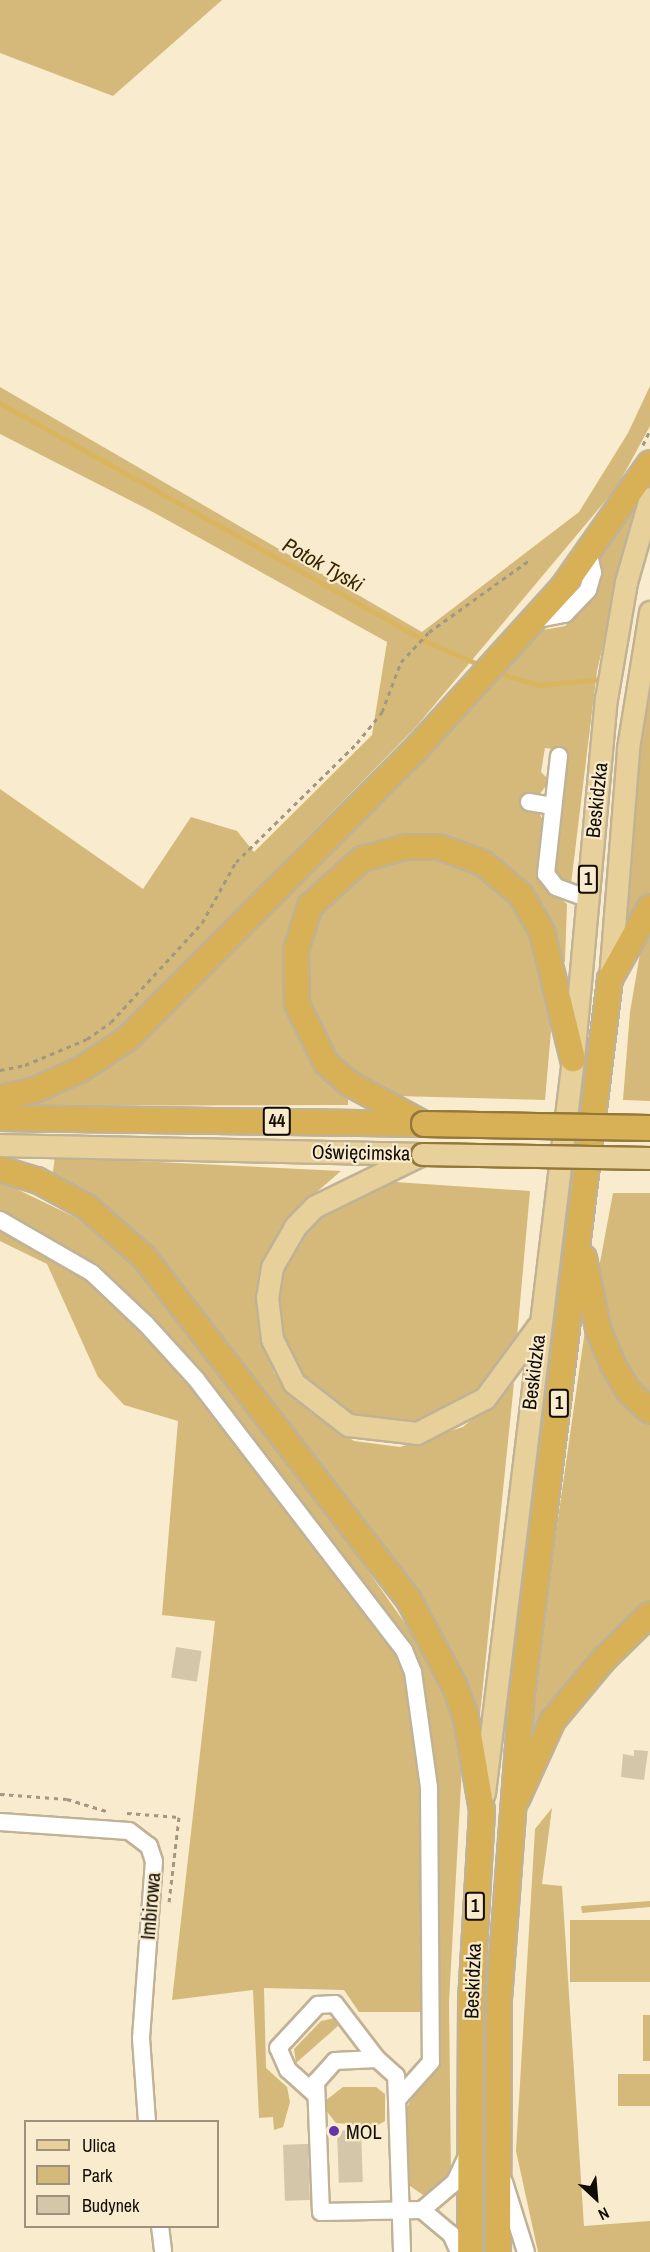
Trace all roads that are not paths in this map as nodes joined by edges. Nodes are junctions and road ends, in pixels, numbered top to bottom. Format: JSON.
{"nodes":[{"id":1,"x":650,"y":463,"type":"edge"},
{"id":2,"x":650,"y":498,"type":"edge"},
{"id":3,"x":650,"y":612,"type":"edge"},
{"id":4,"x":559,"y":756,"type":"dead end"},
{"id":5,"x":528,"y":802,"type":"dead end"},
{"id":6,"x":552,"y":806,"type":"junction"},
{"id":7,"x":587,"y":898,"type":"junction"},
{"id":8,"x":650,"y":907,"type":"edge"},
{"id":9,"x":610,"y":979,"type":"junction"},
{"id":10,"x":573,"y":1059,"type":"junction"},
{"id":11,"x":0,"y":1098,"type":"edge"},
{"id":12,"x":0,"y":1118,"type":"edge"},
{"id":13,"x":424,"y":1124,"type":"junction"},
{"id":14,"x":650,"y":1128,"type":"edge"},
{"id":15,"x":0,"y":1145,"type":"edge"},
{"id":16,"x":422,"y":1154,"type":"junction"},
{"id":17,"x":650,"y":1158,"type":"edge"},
{"id":18,"x":0,"y":1169,"type":"edge"},
{"id":19,"x":0,"y":1220,"type":"edge"},
{"id":20,"x":579,"y":1236,"type":"junction"},
{"id":21,"x":540,"y":1323,"type":"junction"},
{"id":22,"x":650,"y":1411,"type":"edge"},
{"id":23,"x":650,"y":1614,"type":"edge"},
{"id":24,"x":482,"y":1811,"type":"junction"},
{"id":25,"x":510,"y":1814,"type":"junction"},
{"id":26,"x":0,"y":1822,"type":"edge"},
{"id":27,"x":377,"y":2059,"type":"junction"},
{"id":28,"x":316,"y":2095,"type":"junction"},
{"id":29,"x":397,"y":2100,"type":"junction"},
{"id":30,"x":147,"y":2120,"type":"edge"},
{"id":31,"x":469,"y":2152,"type":"junction"},
{"id":32,"x":497,"y":2161,"type":"junction"},
{"id":33,"x":401,"y":2210,"type":"junction"},
{"id":34,"x":422,"y":2210,"type":"junction"},
{"id":35,"x":160,"y":2228,"type":"edge"},
{"id":36,"x":164,"y":2252,"type":"edge"},
{"id":37,"x":402,"y":2252,"type":"edge"},
{"id":38,"x":459,"y":2252,"type":"edge"},
{"id":39,"x":470,"y":2252,"type":"edge"},
{"id":40,"x":498,"y":2252,"type":"edge"},
{"id":41,"x":526,"y":2252,"type":"edge"}],
"edges":[{"from":1,"to":11,"type":"highway"},
{"from":2,"to":7,"type":"main road","name":"Beskidzka","number":"1"},
{"from":3,"to":9,"type":"main road","name":"Beskidzka","number":"1"},
{"from":4,"to":6,"type":"street"},
{"from":5,"to":6,"type":"street"},
{"from":6,"to":7,"type":"street"},
{"from":7,"to":10,"type":"main road","name":"Beskidzka","number":"1"},
{"from":8,"to":9,"type":"highway"},
{"from":9,"to":20,"type":"highway","name":"Beskidzka","number":"1"},
{"from":10,"to":13,"type":"highway"},
{"from":10,"to":21,"type":"main road","name":"Beskidzka","number":"1"},
{"from":12,"to":13,"type":"highway","name":"Oświęcimska","number":"44"},
{"from":13,"to":14,"type":"highway","name":"Oświęcimska","number":"44","bridge":true},
{"from":15,"to":16,"type":"main road","name":"Oświęcimska","number":"44"},
{"from":16,"to":17,"type":"main road","name":"Oświęcimska","number":"44","bridge":true},
{"from":16,"to":21,"type":"main road"},
{"from":18,"to":24,"type":"highway"},
{"from":19,"to":29,"type":"street"},
{"from":20,"to":22,"type":"highway"},
{"from":20,"to":25,"type":"highway","name":"Beskidzka","number":"1"},
{"from":21,"to":24,"type":"main road","name":"Beskidzka","number":"1"},
{"from":23,"to":25,"type":"highway"},
{"from":24,"to":31,"type":"highway","name":"Beskidzka","number":"1"},
{"from":25,"to":32,"type":"highway","name":"Beskidzka","number":"1"},
{"from":26,"to":30,"type":"street","name":"Imbirowa"},
{"from":27,"to":28,"type":"street"},
{"from":27,"to":28,"type":"street"},
{"from":27,"to":29,"type":"street"},
{"from":28,"to":33,"type":"street"},
{"from":29,"to":33,"type":"street"},
{"from":31,"to":34,"type":"street"},
{"from":31,"to":39,"type":"highway","name":"Beskidzka","number":"1"},
{"from":32,"to":40,"type":"highway","name":"Beskidzka","number":"1"},
{"from":32,"to":41,"type":"street"},
{"from":33,"to":34,"type":"street"},
{"from":33,"to":37,"type":"street"},
{"from":34,"to":38,"type":"street"},
{"from":35,"to":36,"type":"street"}]}
